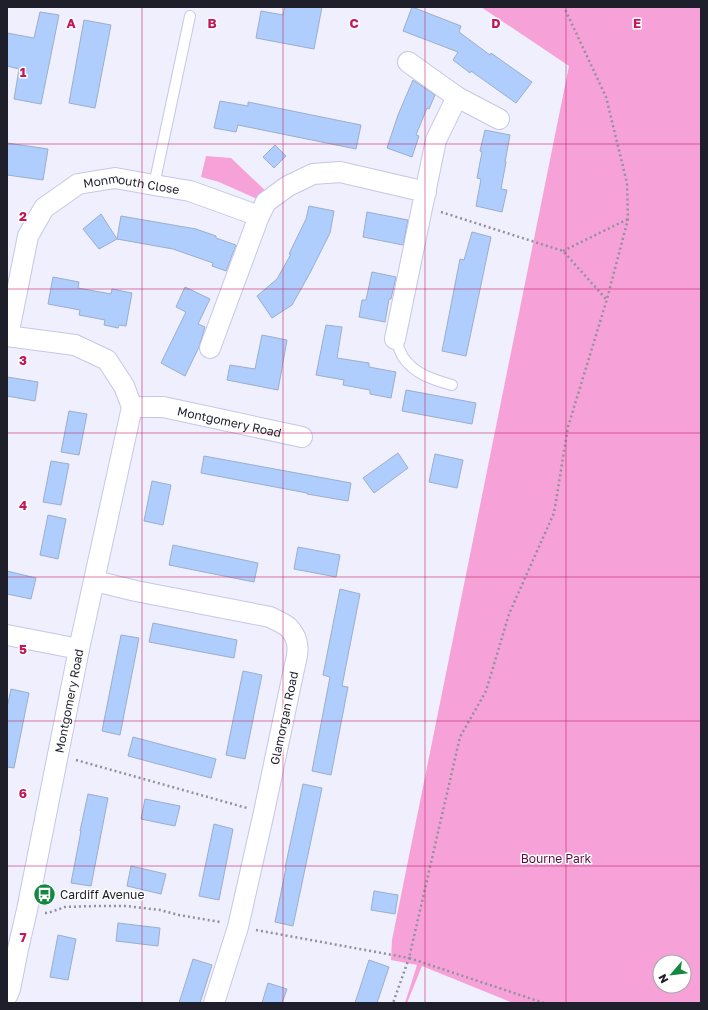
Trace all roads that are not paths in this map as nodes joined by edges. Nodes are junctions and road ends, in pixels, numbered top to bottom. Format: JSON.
{"nodes":[{"id":1,"x":190,"y":16,"type":"dead end"},
{"id":2,"x":408,"y":62,"type":"dead end"},
{"id":3,"x":457,"y":98,"type":"junction"},
{"id":4,"x":499,"y":119,"type":"dead end"},
{"id":5,"x":154,"y":185,"type":"junction"},
{"id":6,"x":425,"y":199,"type":"junction"},
{"id":7,"x":259,"y":216,"type":"junction"},
{"id":8,"x":8,"y":336,"type":"edge"},
{"id":9,"x":396,"y":339,"type":"joint"},
{"id":10,"x":210,"y":348,"type":"dead end"},
{"id":11,"x":452,"y":385,"type":"dead end"},
{"id":12,"x":132,"y":407,"type":"junction"},
{"id":13,"x":302,"y":437,"type":"dead end"},
{"id":14,"x":95,"y":581,"type":"junction"},
{"id":15,"x":7,"y":635,"type":"edge"},
{"id":16,"x":79,"y":650,"type":"junction"},
{"id":17,"x":12,"y":947,"type":"edge"},
{"id":18,"x":7,"y":996,"type":"edge"},
{"id":19,"x":214,"y":1003,"type":"edge"}],
"edges":[{"from":1,"to":5,"type":"lane"},
{"from":2,"to":3,"type":"street"},
{"from":3,"to":4,"type":"street"},
{"from":3,"to":6,"type":"street"},
{"from":5,"to":7,"type":"street","name":"Monmouth Close"},
{"from":5,"to":8,"type":"street","name":"Monmouth Close"},
{"from":6,"to":7,"type":"street"},
{"from":6,"to":9,"type":"street"},
{"from":7,"to":10,"type":"street"},
{"from":8,"to":12,"type":"street"},
{"from":9,"to":11,"type":"lane"},
{"from":12,"to":13,"type":"street","name":"Montgomery Road"},
{"from":12,"to":14,"type":"street","name":"Montgomery Road"},
{"from":14,"to":16,"type":"street","name":"Montgomery Road"},
{"from":14,"to":19,"type":"street","name":"Glamorgan Road"},
{"from":15,"to":16,"type":"street"},
{"from":16,"to":17,"type":"street","name":"Montgomery Road"},
{"from":17,"to":18,"type":"street","name":"Montgomery Road"}]}
